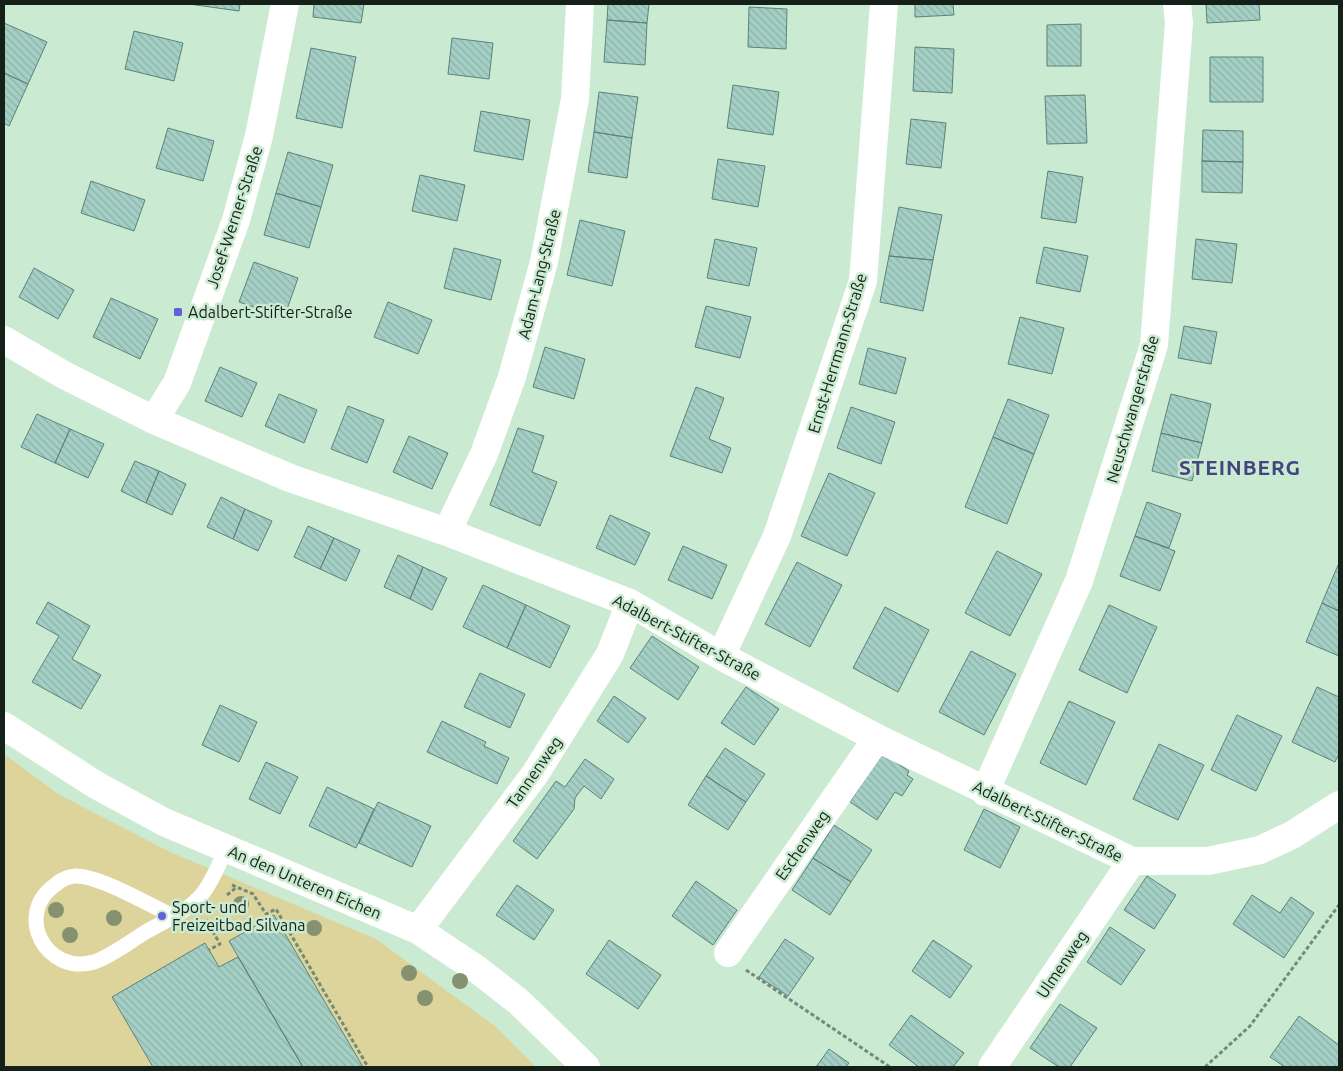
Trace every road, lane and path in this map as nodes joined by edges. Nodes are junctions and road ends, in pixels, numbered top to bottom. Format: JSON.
{"nodes":[{"id":1,"x":286,"y":4,"type":"edge"},
{"id":2,"x":580,"y":4,"type":"edge"},
{"id":3,"x":884,"y":4,"type":"edge"},
{"id":4,"x":1177,"y":4,"type":"edge"},
{"id":5,"x":4,"y":340,"type":"edge"},
{"id":6,"x":154,"y":420,"type":"junction"},
{"id":7,"x":447,"y":532,"type":"junction"},
{"id":8,"x":630,"y":603,"type":"junction"},
{"id":9,"x":722,"y":656,"type":"junction"},
{"id":10,"x":4,"y":726,"type":"edge"},
{"id":11,"x":877,"y":738,"type":"junction"},
{"id":12,"x":985,"y":792,"type":"junction"},
{"id":13,"x":1339,"y":805,"type":"edge"},
{"id":14,"x":226,"y":849,"type":"junction"},
{"id":15,"x":1132,"y":862,"type":"junction"},
{"id":16,"x":213,"y":876,"type":"junction"},
{"id":17,"x":1339,"y":905,"type":"edge"},
{"id":18,"x":174,"y":916,"type":"junction"},
{"id":19,"x":206,"y":920,"type":"dead end"},
{"id":20,"x":418,"y":930,"type":"junction"},
{"id":21,"x":209,"y":950,"type":"dead end"},
{"id":22,"x":728,"y":953,"type":"joint"},
{"id":23,"x":368,"y":1067,"type":"edge"},
{"id":24,"x":586,"y":1067,"type":"edge"},
{"id":25,"x":890,"y":1067,"type":"edge"},
{"id":26,"x":992,"y":1067,"type":"edge"},
{"id":27,"x":1205,"y":1067,"type":"edge"}],
"edges":[{"from":1,"to":6,"type":"street","name":"Josef-Werner-Straße"},
{"from":2,"to":7,"type":"street","name":"Adam-Lang-Straße"},
{"from":3,"to":9,"type":"street","name":"Ernst-Herrmann-Straße"},
{"from":4,"to":12,"type":"street","name":"Neuschwangerstraße"},
{"from":5,"to":6,"type":"street","name":"Adalbert-Stifter-Straße"},
{"from":6,"to":7,"type":"street","name":"Adalbert-Stifter-Straße"},
{"from":7,"to":8,"type":"street","name":"Adalbert-Stifter-Straße"},
{"from":8,"to":9,"type":"street","name":"Adalbert-Stifter-Straße"},
{"from":8,"to":20,"type":"street","name":"Tannenweg"},
{"from":9,"to":11,"type":"street","name":"Adalbert-Stifter-Straße"},
{"from":10,"to":14,"type":"street","name":"An den Unteren Eichen"},
{"from":11,"to":12,"type":"street","name":"Adalbert-Stifter-Straße"},
{"from":11,"to":22,"type":"street","name":"Eschenweg"},
{"from":12,"to":15,"type":"street","name":"Adalbert-Stifter-Straße"},
{"from":13,"to":15,"type":"street","name":"Adalbert-Stifter-Straße"},
{"from":14,"to":16,"type":"lane"},
{"from":14,"to":20,"type":"street","name":"An den Unteren Eichen"},
{"from":15,"to":26,"type":"street","name":"Ulmenweg"},
{"from":16,"to":18,"type":"lane"},
{"from":16,"to":23,"type":"path"},
{"from":17,"to":27,"type":"path"},
{"from":18,"to":18,"type":"lane"},
{"from":19,"to":21,"type":"path"},
{"from":20,"to":24,"type":"street","name":"An den Unteren Eichen"},
{"from":22,"to":25,"type":"path"}]}
